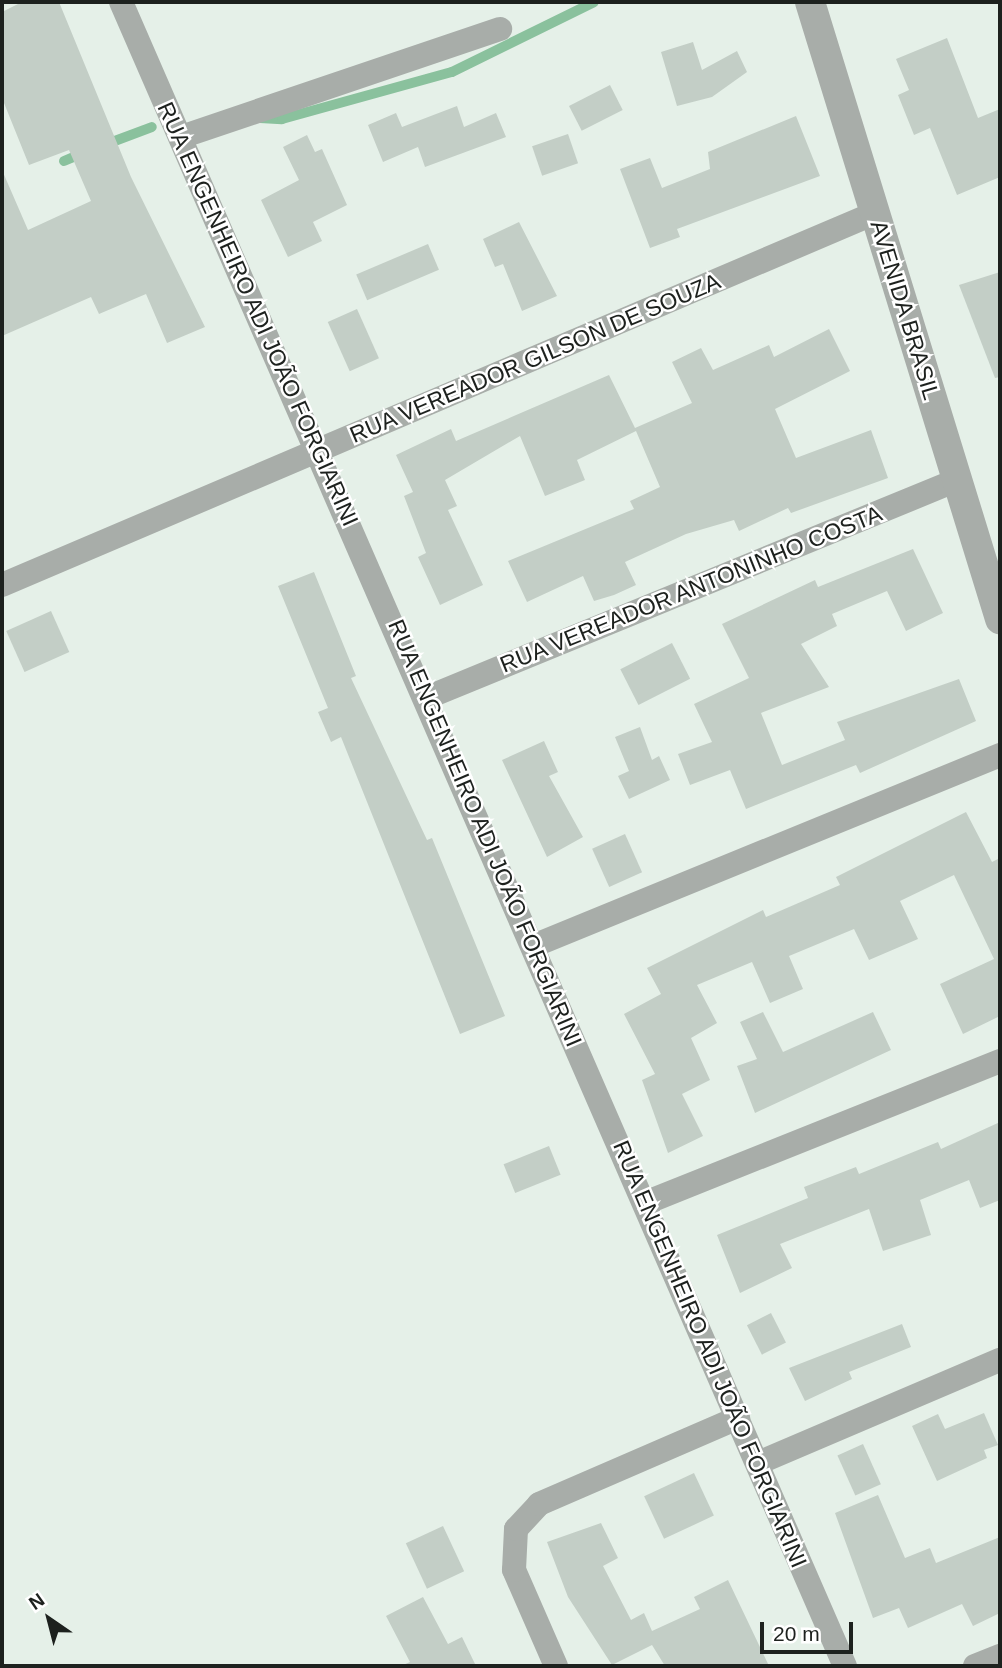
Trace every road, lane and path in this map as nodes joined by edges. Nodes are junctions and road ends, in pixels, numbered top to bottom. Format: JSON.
{"nodes":[{"id":1,"x":121,"y":2,"type":"edge"},
{"id":2,"x":810,"y":2,"type":"edge"},
{"id":3,"x":500,"y":29,"type":"dead end"},
{"id":4,"x":181,"y":137,"type":"junction"},
{"id":5,"x":875,"y":213,"type":"junction"},
{"id":6,"x":319,"y":450,"type":"junction"},
{"id":7,"x":957,"y":480,"type":"junction"},
{"id":8,"x":2,"y":585,"type":"edge"},
{"id":9,"x":1000,"y":619,"type":"edge"},
{"id":10,"x":426,"y":698,"type":"junction"},
{"id":11,"x":1000,"y":755,"type":"edge"},
{"id":12,"x":533,"y":946,"type":"junction"},
{"id":13,"x":1000,"y":1061,"type":"edge"},
{"id":14,"x":645,"y":1203,"type":"junction"},
{"id":15,"x":1000,"y":1360,"type":"edge"},
{"id":16,"x":738,"y":1418,"type":"junction"},
{"id":17,"x":758,"y":1463,"type":"junction"},
{"id":18,"x":1000,"y":1656,"type":"edge"},
{"id":19,"x":556,"y":1666,"type":"edge"},
{"id":20,"x":845,"y":1666,"type":"edge"},
{"id":21,"x":975,"y":1666,"type":"edge"}],
"edges":[{"from":1,"to":4,"type":"street","name":"RUA ENGENHEIRO ADI JOÃO FORGIARINI"},
{"from":2,"to":5,"type":"street","name":"AVENIDA BRASIL"},
{"from":3,"to":4,"type":"street"},
{"from":4,"to":6,"type":"street","name":"RUA ENGENHEIRO ADI JOÃO FORGIARINI"},
{"from":5,"to":6,"type":"street","name":"RUA VEREADOR GILSON DE SOUZA"},
{"from":5,"to":7,"type":"street","name":"AVENIDA BRASIL"},
{"from":6,"to":8,"type":"street","name":"RUA VEREADOR GILSON DE SOUZA"},
{"from":6,"to":10,"type":"street","name":"RUA ENGENHEIRO ADI JOÃO FORGIARINI"},
{"from":7,"to":9,"type":"street","name":"AVENIDA BRASIL"},
{"from":7,"to":10,"type":"street","name":"RUA VEREADOR ANTONINHO COSTA"},
{"from":10,"to":12,"type":"street","name":"RUA ENGENHEIRO ADI JOÃO FORGIARINI"},
{"from":11,"to":12,"type":"street"},
{"from":12,"to":14,"type":"street","name":"RUA ENGENHEIRO ADI JOÃO FORGIARINI"},
{"from":13,"to":14,"type":"street"},
{"from":14,"to":16,"type":"street","name":"RUA ENGENHEIRO ADI JOÃO FORGIARINI"},
{"from":15,"to":17,"type":"street"},
{"from":16,"to":17,"type":"street","name":"RUA ENGENHEIRO ADI JOÃO FORGIARINI"},
{"from":16,"to":19,"type":"street"},
{"from":17,"to":20,"type":"street","name":"RUA ENGENHEIRO ADI JOÃO FORGIARINI"},
{"from":18,"to":21,"type":"street"}]}
